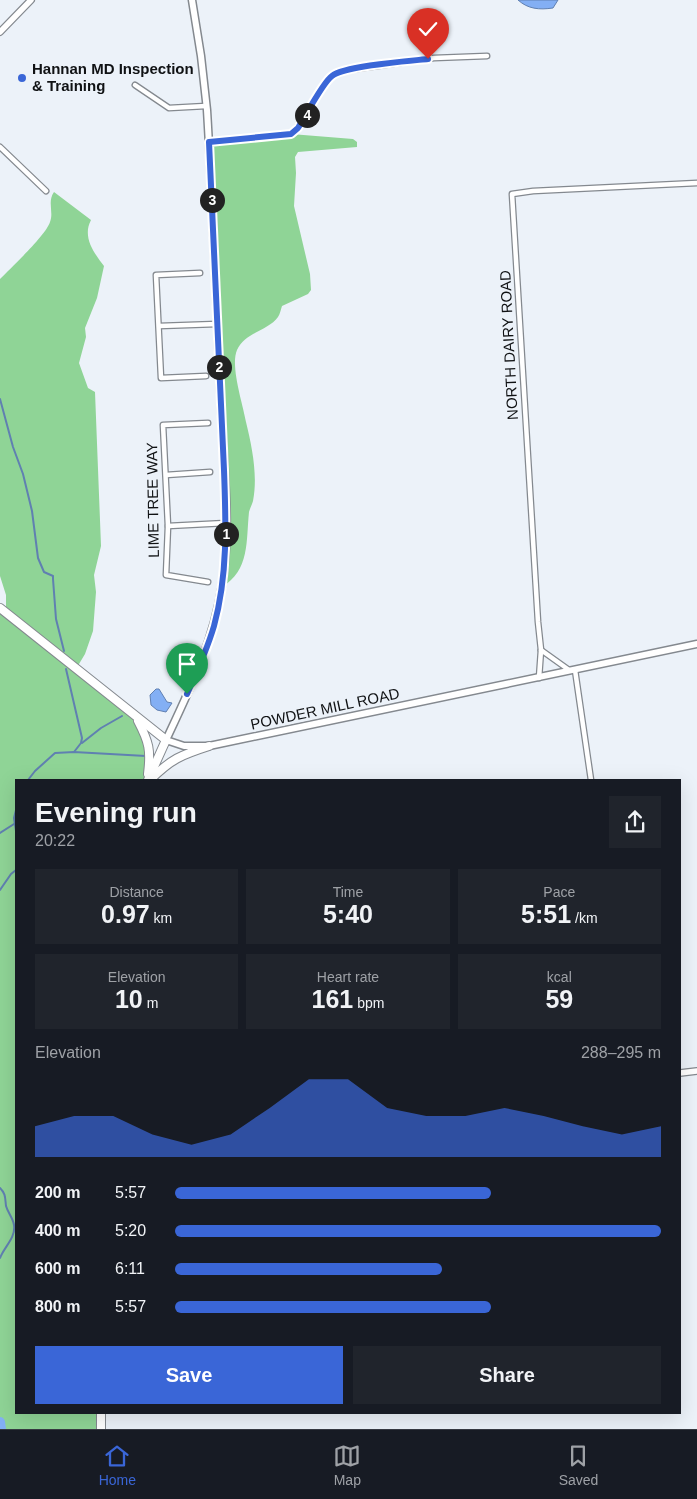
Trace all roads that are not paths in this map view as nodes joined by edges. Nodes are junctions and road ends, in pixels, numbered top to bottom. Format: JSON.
{"nodes":[{"id":1,"x":31,"y":0,"type":"edge"},
{"id":2,"x":192,"y":0,"type":"edge"},
{"id":3,"x":0,"y":32,"type":"edge"},
{"id":4,"x":487,"y":56,"type":"dead end"},
{"id":5,"x":135,"y":85,"type":"dead end"},
{"id":6,"x":206,"y":106,"type":"junction"},
{"id":7,"x":209,"y":142,"type":"junction"},
{"id":8,"x":0,"y":147,"type":"edge"},
{"id":9,"x":697,"y":183,"type":"edge"},
{"id":10,"x":46,"y":191,"type":"dead end"},
{"id":11,"x":200,"y":273,"type":"dead end"},
{"id":12,"x":217,"y":324,"type":"junction"},
{"id":13,"x":159,"y":326,"type":"junction"},
{"id":14,"x":206,"y":376,"type":"dead end"},
{"id":15,"x":208,"y":422,"type":"dead end"},
{"id":16,"x":210,"y":472,"type":"dead end"},
{"id":17,"x":166,"y":475,"type":"junction"},
{"id":18,"x":226,"y":523,"type":"junction"},
{"id":19,"x":168,"y":526,"type":"junction"},
{"id":20,"x":208,"y":582,"type":"dead end"},
{"id":21,"x":0,"y":608,"type":"edge"},
{"id":22,"x":697,"y":644,"type":"edge"},
{"id":23,"x":541,"y":650,"type":"junction"},
{"id":24,"x":573,"y":671,"type":"junction"},
{"id":25,"x":539,"y":678,"type":"junction"},
{"id":26,"x":136,"y":717,"type":"junction"},
{"id":27,"x":166,"y":740,"type":"junction"},
{"id":28,"x":209,"y":746,"type":"junction"},
{"id":29,"x":148,"y":779,"type":"edge"},
{"id":30,"x":148,"y":779,"type":"edge"},
{"id":31,"x":149,"y":779,"type":"edge"},
{"id":32,"x":591,"y":779,"type":"edge"},
{"id":33,"x":697,"y":1072,"type":"edge"},
{"id":34,"x":681,"y":1073,"type":"edge"},
{"id":35,"x":101,"y":1414,"type":"edge"},
{"id":36,"x":101,"y":1429,"type":"edge"}],
"edges":[{"from":1,"to":3,"type":"street"},
{"from":2,"to":6,"type":"main road"},
{"from":4,"to":7,"type":"street"},
{"from":5,"to":6,"type":"street"},
{"from":6,"to":7,"type":"main road"},
{"from":7,"to":12,"type":"main road"},
{"from":8,"to":10,"type":"street"},
{"from":9,"to":23,"type":"street","name":"NORTH DAIRY ROAD"},
{"from":11,"to":13,"type":"street"},
{"from":12,"to":13,"type":"street"},
{"from":12,"to":18,"type":"main road"},
{"from":13,"to":14,"type":"street"},
{"from":15,"to":17,"type":"street","name":"LIME TREE WAY"},
{"from":16,"to":17,"type":"street"},
{"from":17,"to":19,"type":"street","name":"LIME TREE WAY"},
{"from":18,"to":19,"type":"street"},
{"from":18,"to":27,"type":"main road"},
{"from":19,"to":20,"type":"street","name":"LIME TREE WAY"},
{"from":21,"to":26,"type":"main road","name":"POWDER MILL ROAD"},
{"from":22,"to":24,"type":"main road","name":"POWDER MILL ROAD"},
{"from":23,"to":24,"type":"street"},
{"from":23,"to":25,"type":"street","name":"NORTH DAIRY ROAD"},
{"from":24,"to":25,"type":"main road","name":"POWDER MILL ROAD"},
{"from":24,"to":32,"type":"street"},
{"from":25,"to":28,"type":"main road","name":"POWDER MILL ROAD"},
{"from":26,"to":27,"type":"main road","name":"POWDER MILL ROAD"},
{"from":26,"to":30,"type":"main road"},
{"from":27,"to":28,"type":"main road","name":"POWDER MILL ROAD"},
{"from":27,"to":29,"type":"main road"},
{"from":28,"to":31,"type":"main road"},
{"from":33,"to":34,"type":"street"},
{"from":35,"to":36,"type":"main road"}]}
